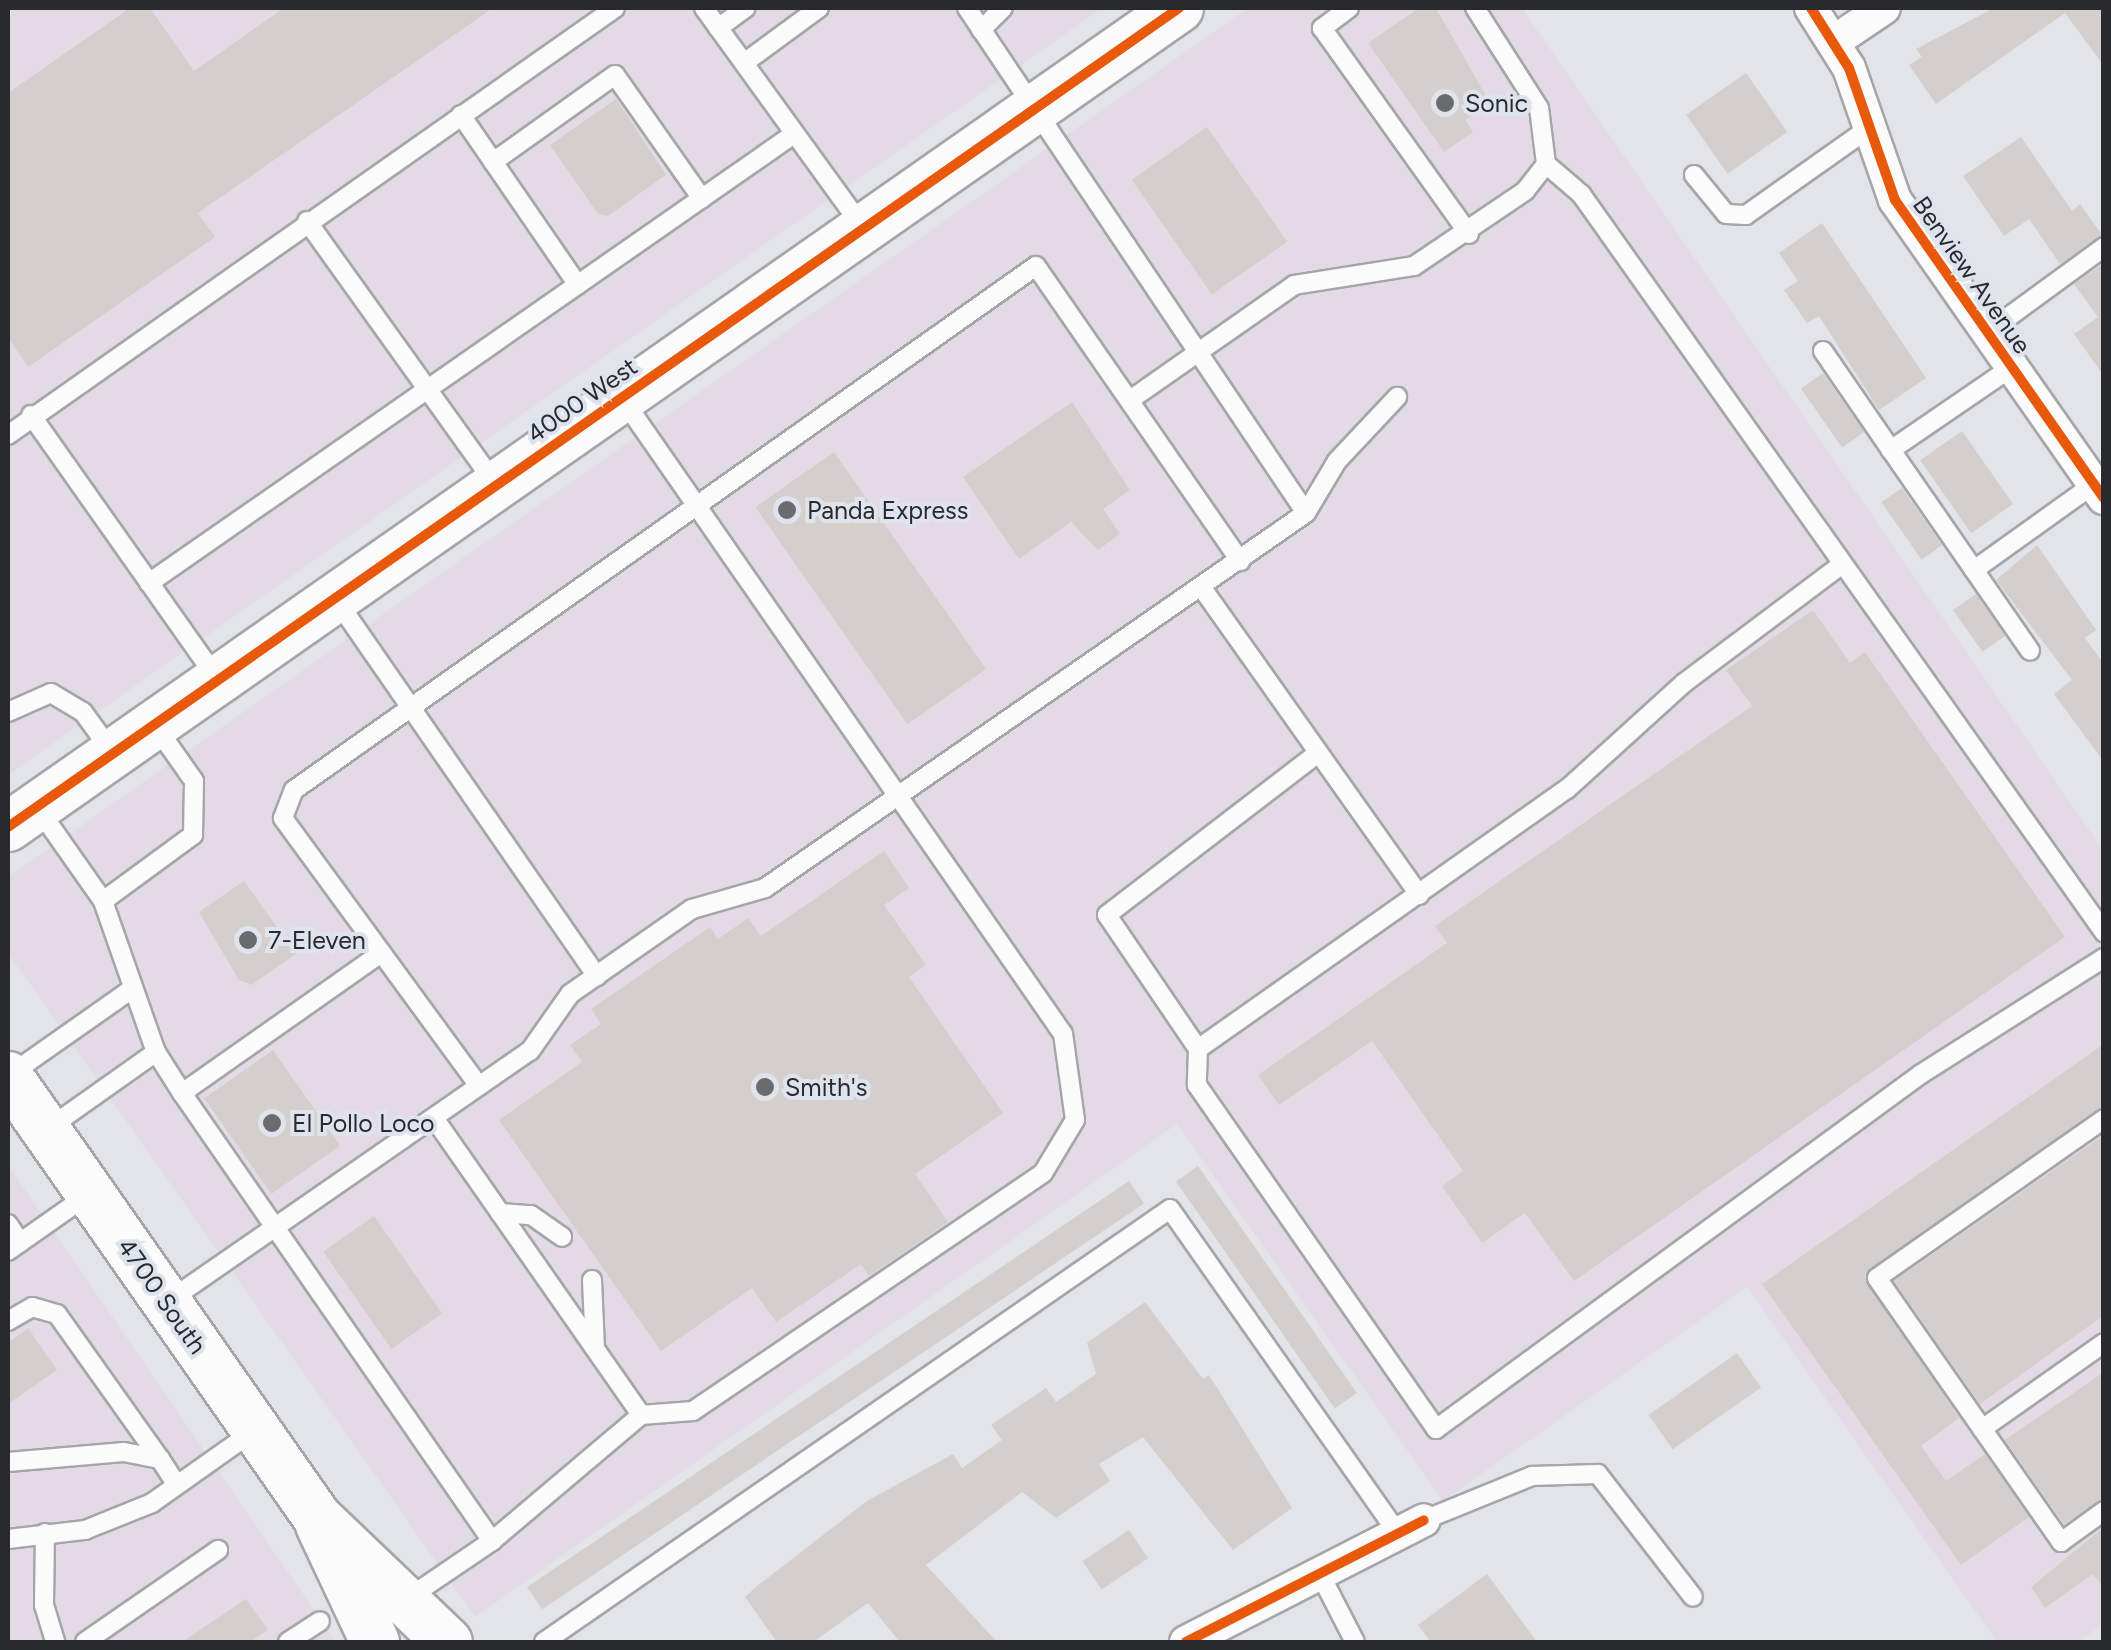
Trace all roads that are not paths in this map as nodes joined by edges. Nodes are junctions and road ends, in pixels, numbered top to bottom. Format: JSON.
{"nodes":[{"id":1,"x":614,"y":8,"type":"edge"},
{"id":2,"x":704,"y":8,"type":"edge"},
{"id":3,"x":746,"y":8,"type":"edge"},
{"id":4,"x":819,"y":8,"type":"edge"},
{"id":5,"x":967,"y":8,"type":"edge"},
{"id":6,"x":1002,"y":8,"type":"edge"},
{"id":7,"x":1180,"y":8,"type":"edge"},
{"id":8,"x":1349,"y":8,"type":"edge"},
{"id":9,"x":1475,"y":8,"type":"edge"},
{"id":10,"x":1811,"y":8,"type":"edge"},
{"id":11,"x":1884,"y":8,"type":"edge"},
{"id":12,"x":718,"y":28,"type":"junction"},
{"id":13,"x":981,"y":30,"type":"junction"},
{"id":14,"x":1835,"y":41,"type":"junction"},
{"id":15,"x":744,"y":63,"type":"junction"},
{"id":16,"x":1033,"y":111,"type":"junction"},
{"id":17,"x":461,"y":115,"type":"junction"},
{"id":18,"x":1866,"y":130,"type":"junction"},
{"id":19,"x":794,"y":134,"type":"junction"},
{"id":20,"x":493,"y":162,"type":"junction"},
{"id":21,"x":1546,"y":164,"type":"junction"},
{"id":22,"x":1694,"y":174,"type":"dead end"},
{"id":23,"x":702,"y":198,"type":"junction"},
{"id":24,"x":308,"y":221,"type":"junction"},
{"id":25,"x":864,"y":229,"type":"junction"},
{"id":26,"x":1469,"y":234,"type":"junction"},
{"id":27,"x":2104,"y":248,"type":"edge"},
{"id":28,"x":578,"y":285,"type":"junction"},
{"id":29,"x":1988,"y":332,"type":"junction"},
{"id":30,"x":1824,"y":351,"type":"dead end"},
{"id":31,"x":1195,"y":354,"type":"junction"},
{"id":32,"x":2012,"y":366,"type":"junction"},
{"id":33,"x":428,"y":390,"type":"junction"},
{"id":34,"x":620,"y":397,"type":"junction"},
{"id":35,"x":1397,"y":398,"type":"dead end"},
{"id":36,"x":1130,"y":400,"type":"junction"},
{"id":37,"x":31,"y":415,"type":"junction"},
{"id":38,"x":8,"y":435,"type":"edge"},
{"id":39,"x":1891,"y":450,"type":"junction"},
{"id":40,"x":496,"y":486,"type":"junction"},
{"id":41,"x":2099,"y":491,"type":"edge"},
{"id":42,"x":696,"y":503,"type":"junction"},
{"id":43,"x":1306,"y":513,"type":"junction"},
{"id":44,"x":1240,"y":561,"type":"junction"},
{"id":45,"x":1841,"y":565,"type":"junction"},
{"id":46,"x":1974,"y":570,"type":"junction"},
{"id":47,"x":149,"y":583,"type":"junction"},
{"id":48,"x":1202,"y":588,"type":"junction"},
{"id":49,"x":335,"y":598,"type":"junction"},
{"id":50,"x":2030,"y":651,"type":"dead end"},
{"id":51,"x":217,"y":679,"type":"junction"},
{"id":52,"x":410,"y":708,"type":"junction"},
{"id":53,"x":8,"y":712,"type":"edge"},
{"id":54,"x":154,"y":724,"type":"junction"},
{"id":55,"x":112,"y":752,"type":"junction"},
{"id":56,"x":1318,"y":753,"type":"junction"},
{"id":57,"x":896,"y":798,"type":"junction"},
{"id":58,"x":22,"y":816,"type":"edge"},
{"id":59,"x":1418,"y":895,"type":"junction"},
{"id":60,"x":103,"y":901,"type":"junction"},
{"id":61,"x":2104,"y":932,"type":"edge"},
{"id":62,"x":378,"y":955,"type":"junction"},
{"id":63,"x":2104,"y":958,"type":"edge"},
{"id":64,"x":597,"y":976,"type":"junction"},
{"id":65,"x":134,"y":988,"type":"junction"},
{"id":66,"x":1198,"y":1050,"type":"junction"},
{"id":67,"x":156,"y":1052,"type":"junction"},
{"id":68,"x":8,"y":1076,"type":"edge"},
{"id":69,"x":479,"y":1086,"type":"junction"},
{"id":70,"x":182,"y":1094,"type":"junction"},
{"id":71,"x":434,"y":1118,"type":"junction"},
{"id":72,"x":2104,"y":1119,"type":"edge"},
{"id":73,"x":45,"y":1130,"type":"junction"},
{"id":74,"x":90,"y":1193,"type":"junction"},
{"id":75,"x":500,"y":1213,"type":"junction"},
{"id":76,"x":8,"y":1224,"type":"edge"},
{"id":77,"x":274,"y":1227,"type":"junction"},
{"id":78,"x":562,"y":1237,"type":"dead end"},
{"id":79,"x":14,"y":1247,"type":"edge"},
{"id":80,"x":592,"y":1280,"type":"dead end"},
{"id":81,"x":167,"y":1303,"type":"junction"},
{"id":82,"x":8,"y":1321,"type":"edge"},
{"id":83,"x":2104,"y":1343,"type":"edge"},
{"id":84,"x":595,"y":1348,"type":"junction"},
{"id":85,"x":641,"y":1415,"type":"junction"},
{"id":86,"x":1982,"y":1429,"type":"junction"},
{"id":87,"x":256,"y":1430,"type":"junction"},
{"id":88,"x":160,"y":1459,"type":"junction"},
{"id":89,"x":8,"y":1462,"type":"edge"},
{"id":90,"x":177,"y":1485,"type":"junction"},
{"id":91,"x":2104,"y":1512,"type":"edge"},
{"id":92,"x":317,"y":1517,"type":"junction"},
{"id":93,"x":1412,"y":1528,"type":"junction"},
{"id":94,"x":46,"y":1532,"type":"junction"},
{"id":95,"x":8,"y":1538,"type":"edge"},
{"id":96,"x":492,"y":1541,"type":"junction"},
{"id":97,"x":218,"y":1550,"type":"dead end"},
{"id":98,"x":1321,"y":1576,"type":"junction"},
{"id":99,"x":1694,"y":1596,"type":"dead end"},
{"id":100,"x":408,"y":1599,"type":"junction"},
{"id":101,"x":320,"y":1621,"type":"dead end"},
{"id":102,"x":55,"y":1642,"type":"edge"},
{"id":103,"x":85,"y":1642,"type":"edge"},
{"id":104,"x":288,"y":1642,"type":"edge"},
{"id":105,"x":375,"y":1642,"type":"edge"},
{"id":106,"x":448,"y":1642,"type":"edge"},
{"id":107,"x":544,"y":1642,"type":"edge"},
{"id":108,"x":1186,"y":1642,"type":"edge"},
{"id":109,"x":1355,"y":1642,"type":"edge"}],
"edges":[{"from":1,"to":17,"type":"lane"},
{"from":2,"to":12,"type":"lane"},
{"from":3,"to":12,"type":"lane"},
{"from":4,"to":15,"type":"lane"},
{"from":5,"to":13,"type":"lane"},
{"from":6,"to":13,"type":"lane"},
{"from":7,"to":16,"type":"street","name":"4000 West"},
{"from":8,"to":26,"type":"lane"},
{"from":9,"to":21,"type":"lane"},
{"from":10,"to":14,"type":"street","name":"Benview Avenue"},
{"from":11,"to":14,"type":"street"},
{"from":12,"to":15,"type":"lane"},
{"from":13,"to":16,"type":"lane"},
{"from":14,"to":18,"type":"street","name":"Benview Avenue"},
{"from":15,"to":19,"type":"lane"},
{"from":16,"to":25,"type":"street","name":"4000 West"},
{"from":16,"to":31,"type":"lane"},
{"from":17,"to":20,"type":"lane"},
{"from":17,"to":24,"type":"lane"},
{"from":18,"to":22,"type":"lane"},
{"from":18,"to":29,"type":"street","name":"Benview Avenue"},
{"from":19,"to":23,"type":"lane"},
{"from":19,"to":25,"type":"lane"},
{"from":20,"to":23,"type":"lane"},
{"from":20,"to":28,"type":"lane"},
{"from":21,"to":26,"type":"lane"},
{"from":21,"to":45,"type":"lane"},
{"from":23,"to":28,"type":"lane"},
{"from":24,"to":33,"type":"lane"},
{"from":24,"to":37,"type":"lane"},
{"from":25,"to":34,"type":"street","name":"4000 West"},
{"from":26,"to":31,"type":"lane"},
{"from":27,"to":29,"type":"lane"},
{"from":28,"to":33,"type":"lane"},
{"from":29,"to":32,"type":"street","name":"Benview Avenue"},
{"from":30,"to":39,"type":"lane"},
{"from":31,"to":36,"type":"lane"},
{"from":31,"to":43,"type":"lane"},
{"from":32,"to":39,"type":"lane"},
{"from":32,"to":41,"type":"street","name":"Benview Avenue"},
{"from":33,"to":40,"type":"lane"},
{"from":33,"to":47,"type":"lane"},
{"from":34,"to":40,"type":"street","name":"4000 West"},
{"from":34,"to":42,"type":"lane"},
{"from":35,"to":43,"type":"lane"},
{"from":36,"to":42,"type":"lane"},
{"from":36,"to":44,"type":"lane"},
{"from":37,"to":38,"type":"lane"},
{"from":37,"to":47,"type":"lane"},
{"from":39,"to":46,"type":"lane"},
{"from":40,"to":49,"type":"street","name":"4000 West"},
{"from":41,"to":46,"type":"lane"},
{"from":42,"to":52,"type":"lane"},
{"from":42,"to":57,"type":"lane"},
{"from":43,"to":44,"type":"lane"},
{"from":44,"to":48,"type":"lane"},
{"from":45,"to":59,"type":"lane"},
{"from":45,"to":61,"type":"lane"},
{"from":46,"to":50,"type":"lane"},
{"from":47,"to":51,"type":"lane"},
{"from":48,"to":56,"type":"lane"},
{"from":48,"to":57,"type":"lane"},
{"from":49,"to":51,"type":"street","name":"4000 West"},
{"from":49,"to":52,"type":"lane"},
{"from":51,"to":54,"type":"street","name":"4000 West"},
{"from":52,"to":62,"type":"lane"},
{"from":52,"to":64,"type":"lane"},
{"from":53,"to":55,"type":"lane"},
{"from":54,"to":55,"type":"street","name":"4000 West"},
{"from":54,"to":60,"type":"lane"},
{"from":55,"to":58,"type":"street","name":"4000 West"},
{"from":56,"to":59,"type":"lane"},
{"from":56,"to":66,"type":"lane"},
{"from":57,"to":64,"type":"lane"},
{"from":57,"to":85,"type":"lane"},
{"from":58,"to":60,"type":"lane"},
{"from":59,"to":66,"type":"lane"},
{"from":60,"to":65,"type":"lane"},
{"from":62,"to":69,"type":"lane"},
{"from":62,"to":70,"type":"lane"},
{"from":63,"to":66,"type":"lane"},
{"from":64,"to":69,"type":"lane"},
{"from":65,"to":67,"type":"lane"},
{"from":65,"to":68,"type":"lane"},
{"from":67,"to":70,"type":"lane"},
{"from":67,"to":73,"type":"lane"},
{"from":68,"to":73,"type":"street","name":"4700 South"},
{"from":69,"to":71,"type":"lane"},
{"from":70,"to":77,"type":"lane"},
{"from":71,"to":75,"type":"lane"},
{"from":71,"to":77,"type":"lane"},
{"from":72,"to":86,"type":"lane"},
{"from":73,"to":74,"type":"street","name":"4700 South"},
{"from":74,"to":79,"type":"lane"},
{"from":74,"to":81,"type":"street","name":"4700 South"},
{"from":75,"to":78,"type":"lane"},
{"from":75,"to":84,"type":"lane"},
{"from":76,"to":79,"type":"lane"},
{"from":77,"to":81,"type":"lane"},
{"from":77,"to":96,"type":"lane"},
{"from":80,"to":84,"type":"lane"},
{"from":81,"to":87,"type":"street","name":"4700 South"},
{"from":82,"to":88,"type":"lane"},
{"from":83,"to":86,"type":"lane"},
{"from":84,"to":85,"type":"lane"},
{"from":85,"to":96,"type":"lane"},
{"from":86,"to":91,"type":"lane"},
{"from":87,"to":90,"type":"lane"},
{"from":87,"to":92,"type":"street","name":"4700 South"},
{"from":88,"to":89,"type":"lane"},
{"from":88,"to":90,"type":"lane"},
{"from":90,"to":94,"type":"lane"},
{"from":92,"to":100,"type":"street","name":"4700 South"},
{"from":92,"to":105,"type":"street","name":"4700 South"},
{"from":93,"to":98,"type":"street"},
{"from":93,"to":99,"type":"lane"},
{"from":93,"to":107,"type":"lane"},
{"from":94,"to":95,"type":"lane"},
{"from":94,"to":102,"type":"lane"},
{"from":96,"to":100,"type":"lane"},
{"from":97,"to":103,"type":"lane"},
{"from":98,"to":108,"type":"street"},
{"from":98,"to":109,"type":"lane"},
{"from":100,"to":106,"type":"street","name":"4700 South"},
{"from":101,"to":104,"type":"lane"}]}
